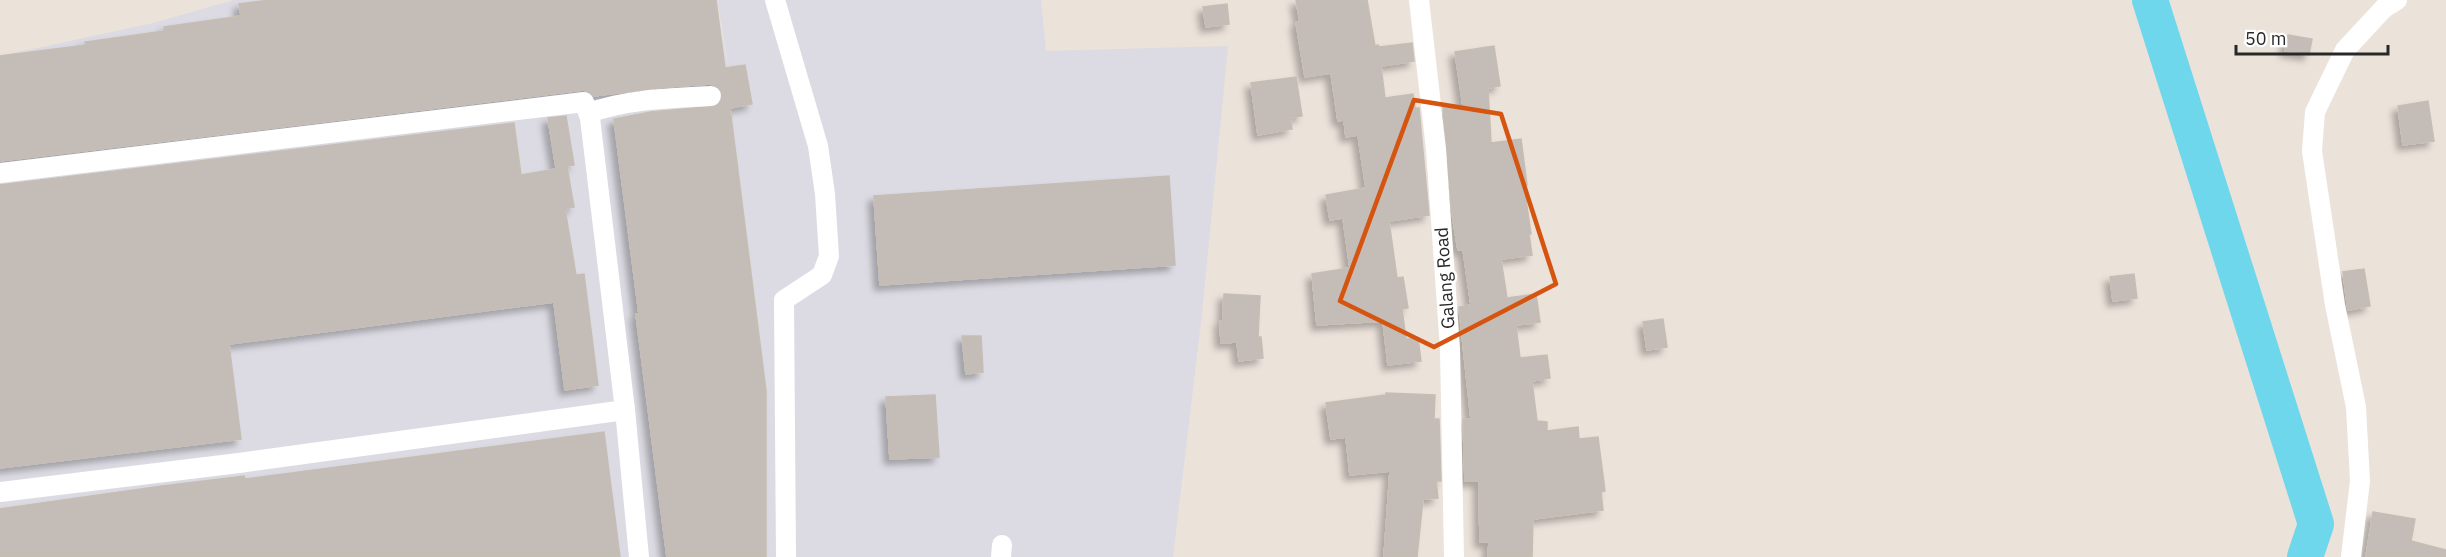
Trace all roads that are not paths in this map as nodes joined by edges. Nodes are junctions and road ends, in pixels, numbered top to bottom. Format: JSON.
{"nodes":[{"id":1,"x":775,"y":0,"type":"edge"},
{"id":2,"x":1419,"y":0,"type":"edge"},
{"id":3,"x":2397,"y":0,"type":"edge"},
{"id":4,"x":711,"y":96,"type":"dead end"},
{"id":5,"x":589,"y":113,"type":"junction"},
{"id":6,"x":0,"y":173,"type":"edge"},
{"id":7,"x":625,"y":410,"type":"junction"},
{"id":8,"x":0,"y":492,"type":"edge"},
{"id":9,"x":639,"y":557,"type":"edge"},
{"id":10,"x":786,"y":557,"type":"edge"},
{"id":11,"x":1454,"y":557,"type":"edge"},
{"id":12,"x":2350,"y":557,"type":"edge"}],
"edges":[{"from":1,"to":10,"type":"street"},
{"from":2,"to":11,"type":"street","name":"Galang Road"},
{"from":3,"to":12,"type":"street"},
{"from":4,"to":5,"type":"street"},
{"from":5,"to":6,"type":"street"},
{"from":5,"to":7,"type":"street"},
{"from":7,"to":8,"type":"street"},
{"from":7,"to":9,"type":"street"}]}
